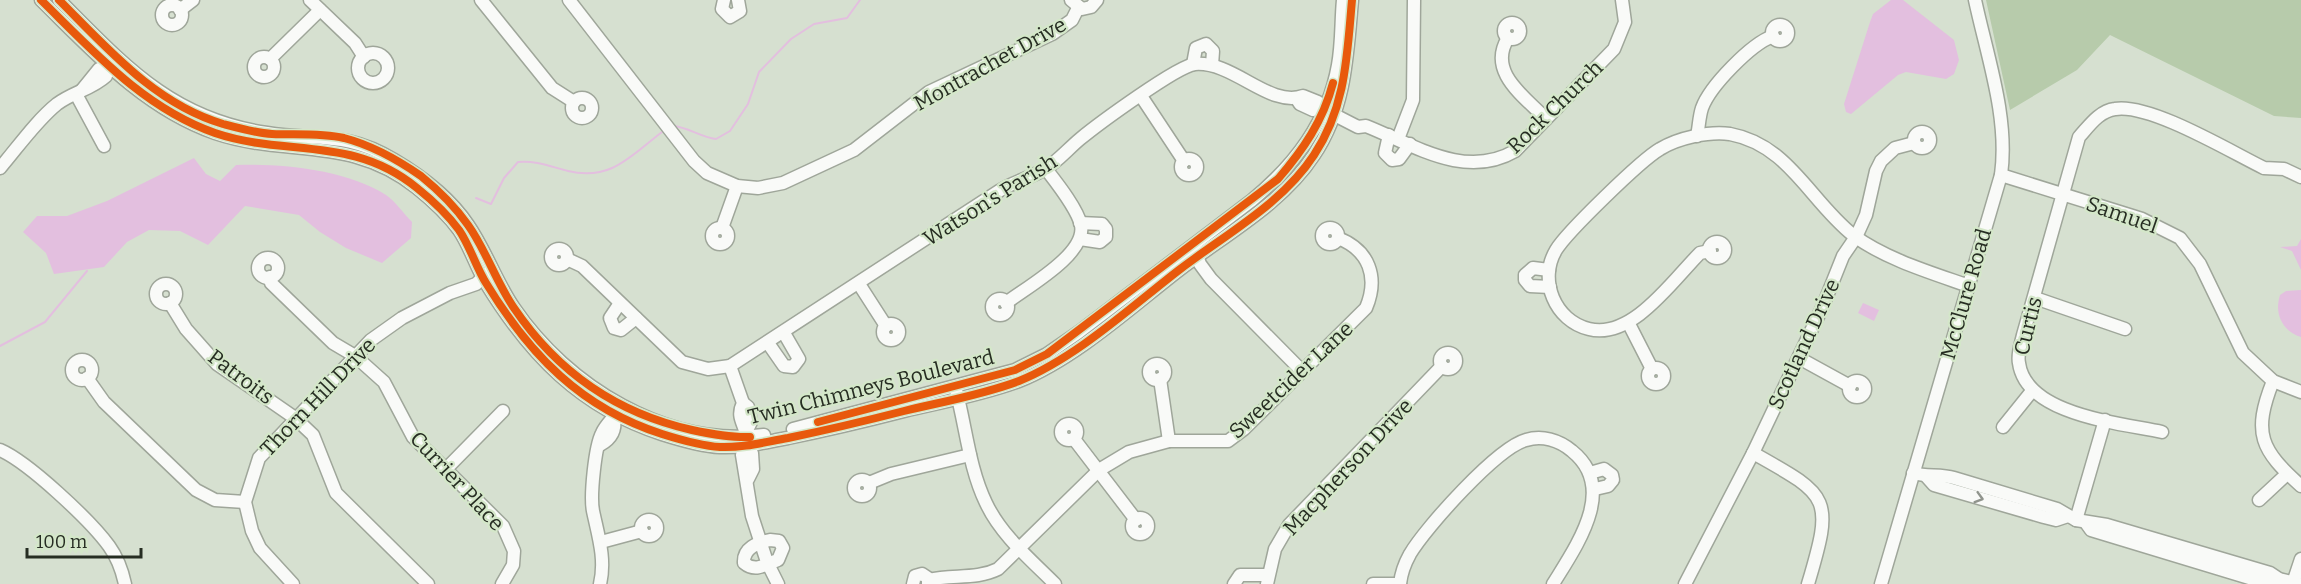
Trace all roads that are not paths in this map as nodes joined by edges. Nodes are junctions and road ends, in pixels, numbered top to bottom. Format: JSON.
{"nodes":[{"id":1,"x":41,"y":0,"type":"edge"},
{"id":2,"x":59,"y":0,"type":"edge"},
{"id":3,"x":193,"y":0,"type":"edge"},
{"id":4,"x":310,"y":0,"type":"edge"},
{"id":5,"x":481,"y":0,"type":"edge"},
{"id":6,"x":569,"y":0,"type":"edge"},
{"id":7,"x":724,"y":0,"type":"edge"},
{"id":8,"x":738,"y":0,"type":"edge"},
{"id":9,"x":1097,"y":0,"type":"edge"},
{"id":10,"x":1343,"y":0,"type":"edge"},
{"id":11,"x":1352,"y":0,"type":"edge"},
{"id":12,"x":1414,"y":0,"type":"edge"},
{"id":13,"x":1623,"y":0,"type":"edge"},
{"id":14,"x":1975,"y":0,"type":"edge"},
{"id":15,"x":1075,"y":4,"type":"edge"},
{"id":16,"x":180,"y":10,"type":"dead end"},
{"id":17,"x":320,"y":10,"type":"junction"},
{"id":18,"x":1773,"y":36,"type":"dead end"},
{"id":19,"x":1508,"y":38,"type":"dead end"},
{"id":20,"x":364,"y":57,"type":"dead end"},
{"id":21,"x":270,"y":59,"type":"dead end"},
{"id":22,"x":111,"y":64,"type":"junction"},
{"id":23,"x":1193,"y":64,"type":"junction"},
{"id":24,"x":1212,"y":65,"type":"junction"},
{"id":25,"x":79,"y":92,"type":"junction"},
{"id":26,"x":1141,"y":96,"type":"junction"},
{"id":27,"x":574,"y":102,"type":"dead end"},
{"id":28,"x":1331,"y":112,"type":"junction"},
{"id":29,"x":1546,"y":119,"type":"junction"},
{"id":30,"x":1697,"y":136,"type":"junction"},
{"id":31,"x":1393,"y":137,"type":"junction"},
{"id":32,"x":1914,"y":143,"type":"dead end"},
{"id":33,"x":1410,"y":144,"type":"junction"},
{"id":34,"x":104,"y":146,"type":"dead end"},
{"id":35,"x":1184,"y":161,"type":"dead end"},
{"id":36,"x":0,"y":168,"type":"edge"},
{"id":37,"x":1046,"y":169,"type":"junction"},
{"id":38,"x":2001,"y":175,"type":"junction"},
{"id":39,"x":2301,"y":177,"type":"edge"},
{"id":40,"x":737,"y":186,"type":"junction"},
{"id":41,"x":2063,"y":196,"type":"junction"},
{"id":42,"x":1080,"y":223,"type":"junction"},
{"id":43,"x":722,"y":228,"type":"dead end"},
{"id":44,"x":1856,"y":237,"type":"junction"},
{"id":45,"x":1080,"y":238,"type":"junction"},
{"id":46,"x":1338,"y":238,"type":"dead end"},
{"id":47,"x":1710,"y":251,"type":"dead end"},
{"id":48,"x":1197,"y":252,"type":"junction"},
{"id":49,"x":567,"y":259,"type":"dead end"},
{"id":50,"x":1549,"y":270,"type":"junction"},
{"id":51,"x":485,"y":275,"type":"junction"},
{"id":52,"x":270,"y":277,"type":"dead end"},
{"id":53,"x":859,"y":284,"type":"junction"},
{"id":54,"x":1550,"y":286,"type":"junction"},
{"id":55,"x":1969,"y":286,"type":"junction"},
{"id":56,"x":2035,"y":298,"type":"junction"},
{"id":57,"x":170,"y":303,"type":"dead end"},
{"id":58,"x":620,"y":303,"type":"junction"},
{"id":59,"x":1006,"y":303,"type":"dead end"},
{"id":60,"x":636,"y":318,"type":"junction"},
{"id":61,"x":1629,"y":324,"type":"junction"},
{"id":62,"x":886,"y":326,"type":"dead end"},
{"id":63,"x":2125,"y":329,"type":"dead end"},
{"id":64,"x":784,"y":333,"type":"junction"},
{"id":65,"x":768,"y":343,"type":"junction"},
{"id":66,"x":355,"y":356,"type":"junction"},
{"id":67,"x":1799,"y":358,"type":"junction"},
{"id":68,"x":730,"y":366,"type":"junction"},
{"id":69,"x":1442,"y":366,"type":"dead end"},
{"id":70,"x":1652,"y":369,"type":"dead end"},
{"id":71,"x":1302,"y":371,"type":"junction"},
{"id":72,"x":87,"y":378,"type":"dead end"},
{"id":73,"x":1160,"y":379,"type":"dead end"},
{"id":74,"x":2273,"y":381,"type":"junction"},
{"id":75,"x":1850,"y":386,"type":"dead end"},
{"id":76,"x":2032,"y":391,"type":"junction"},
{"id":77,"x":957,"y":392,"type":"junction"},
{"id":78,"x":2301,"y":392,"type":"edge"},
{"id":79,"x":503,"y":411,"type":"dead end"},
{"id":80,"x":616,"y":413,"type":"junction"},
{"id":81,"x":295,"y":418,"type":"junction"},
{"id":82,"x":2105,"y":420,"type":"junction"},
{"id":83,"x":2003,"y":427,"type":"dead end"},
{"id":84,"x":2162,"y":432,"type":"dead end"},
{"id":85,"x":1074,"y":438,"type":"dead end"},
{"id":86,"x":746,"y":441,"type":"junction"},
{"id":87,"x":1169,"y":441,"type":"junction"},
{"id":88,"x":0,"y":450,"type":"edge"},
{"id":89,"x":1753,"y":453,"type":"junction"},
{"id":90,"x":970,"y":455,"type":"junction"},
{"id":91,"x":446,"y":469,"type":"junction"},
{"id":92,"x":1099,"y":470,"type":"junction"},
{"id":93,"x":1590,"y":473,"type":"junction"},
{"id":94,"x":1913,"y":473,"type":"junction"},
{"id":95,"x":2287,"y":474,"type":"junction"},
{"id":96,"x":869,"y":483,"type":"dead end"},
{"id":97,"x":2301,"y":486,"type":"edge"},
{"id":98,"x":1595,"y":489,"type":"junction"},
{"id":99,"x":2259,"y":500,"type":"dead end"},
{"id":100,"x":245,"y":502,"type":"junction"},
{"id":101,"x":1137,"y":520,"type":"dead end"},
{"id":102,"x":2076,"y":520,"type":"junction"},
{"id":103,"x":642,"y":531,"type":"dead end"},
{"id":104,"x":601,"y":542,"type":"junction"},
{"id":105,"x":760,"y":543,"type":"junction"},
{"id":106,"x":1019,"y":549,"type":"junction"},
{"id":107,"x":2301,"y":559,"type":"edge"},
{"id":108,"x":768,"y":564,"type":"junction"},
{"id":109,"x":1268,"y":580,"type":"edge"},
{"id":110,"x":928,"y":582,"type":"edge"},
{"id":111,"x":2296,"y":583,"type":"edge"},
{"id":112,"x":125,"y":584,"type":"edge"},
{"id":113,"x":293,"y":584,"type":"edge"},
{"id":114,"x":428,"y":584,"type":"edge"},
{"id":115,"x":502,"y":584,"type":"edge"},
{"id":116,"x":600,"y":584,"type":"edge"},
{"id":117,"x":778,"y":584,"type":"edge"},
{"id":118,"x":913,"y":584,"type":"edge"},
{"id":119,"x":1055,"y":584,"type":"edge"},
{"id":120,"x":1234,"y":584,"type":"edge"},
{"id":121,"x":1373,"y":584,"type":"edge"},
{"id":122,"x":1400,"y":584,"type":"edge"},
{"id":123,"x":1554,"y":584,"type":"edge"},
{"id":124,"x":1685,"y":584,"type":"edge"},
{"id":125,"x":1808,"y":584,"type":"edge"},
{"id":126,"x":1881,"y":584,"type":"edge"}],
"edges":[{"from":1,"to":22,"type":"street","name":"Twin Chimneys Boulevard"},
{"from":2,"to":22,"type":"street","name":"Twin Chimneys Boulevard"},
{"from":3,"to":16,"type":"street"},
{"from":4,"to":17,"type":"street"},
{"from":5,"to":27,"type":"street"},
{"from":6,"to":40,"type":"street","name":"Montrachet Drive"},
{"from":7,"to":8,"type":"street"},
{"from":9,"to":15,"type":"street","name":"Montrachet Drive"},
{"from":10,"to":28,"type":"street","name":"Twin Chimneys Boulevard"},
{"from":11,"to":28,"type":"street","name":"Twin Chimneys Boulevard"},
{"from":12,"to":31,"type":"street"},
{"from":13,"to":29,"type":"street","name":"Rock Church"},
{"from":14,"to":38,"type":"street","name":"McClure Road"},
{"from":15,"to":40,"type":"street","name":"Montrachet Drive"},
{"from":17,"to":20,"type":"street"},
{"from":17,"to":21,"type":"street"},
{"from":18,"to":30,"type":"street"},
{"from":19,"to":29,"type":"street"},
{"from":22,"to":25,"type":"street"},
{"from":22,"to":51,"type":"street","name":"Twin Chimneys Boulevard"},
{"from":23,"to":24,"type":"street"},
{"from":23,"to":24,"type":"street","name":"Watson's Parish"},
{"from":23,"to":26,"type":"street","name":"Watson's Parish"},
{"from":24,"to":28,"type":"street"},
{"from":25,"to":34,"type":"street"},
{"from":25,"to":36,"type":"street"},
{"from":26,"to":35,"type":"street"},
{"from":26,"to":37,"type":"street","name":"Watson's Parish"},
{"from":28,"to":31,"type":"street","name":"Rock Church"},
{"from":28,"to":48,"type":"street","name":"Twin Chimneys Boulevard"},
{"from":29,"to":33,"type":"street","name":"Rock Church"},
{"from":30,"to":44,"type":"street"},
{"from":30,"to":50,"type":"street"},
{"from":31,"to":33,"type":"street","name":"Rock Church"},
{"from":31,"to":33,"type":"street"},
{"from":32,"to":44,"type":"street","name":"Scotland Drive"},
{"from":37,"to":42,"type":"street"},
{"from":37,"to":53,"type":"street","name":"Watson's Parish"},
{"from":38,"to":41,"type":"street","name":"Samuel"},
{"from":38,"to":55,"type":"street","name":"McClure Road"},
{"from":39,"to":41,"type":"street","name":"Curtis"},
{"from":40,"to":43,"type":"street"},
{"from":41,"to":56,"type":"street","name":"Curtis"},
{"from":41,"to":74,"type":"street","name":"Samuel"},
{"from":42,"to":45,"type":"street"},
{"from":42,"to":45,"type":"street"},
{"from":44,"to":55,"type":"street"},
{"from":44,"to":67,"type":"street","name":"Scotland Drive"},
{"from":45,"to":59,"type":"street"},
{"from":46,"to":71,"type":"street","name":"Sweetcider Lane"},
{"from":47,"to":61,"type":"street"},
{"from":48,"to":71,"type":"street"},
{"from":48,"to":77,"type":"street","name":"Twin Chimneys Boulevard"},
{"from":49,"to":58,"type":"street","name":"Watson's Parish"},
{"from":50,"to":54,"type":"street"},
{"from":50,"to":54,"type":"street"},
{"from":51,"to":66,"type":"street","name":"Thorn Hill Drive"},
{"from":51,"to":80,"type":"street","name":"Twin Chimneys Boulevard"},
{"from":52,"to":66,"type":"street","name":"Currier Place"},
{"from":53,"to":62,"type":"street"},
{"from":53,"to":64,"type":"street","name":"Watson's Parish"},
{"from":54,"to":61,"type":"street"},
{"from":55,"to":94,"type":"street","name":"McClure Road"},
{"from":56,"to":63,"type":"street"},
{"from":56,"to":76,"type":"street","name":"Curtis"},
{"from":57,"to":81,"type":"street","name":"Patroits"},
{"from":58,"to":60,"type":"street","name":"Watson's Parish"},
{"from":58,"to":60,"type":"street"},
{"from":60,"to":68,"type":"street","name":"Watson's Parish"},
{"from":61,"to":70,"type":"street"},
{"from":64,"to":65,"type":"street","name":"Watson's Parish"},
{"from":64,"to":65,"type":"street"},
{"from":65,"to":68,"type":"street","name":"Watson's Parish"},
{"from":66,"to":81,"type":"street","name":"Thorn Hill Drive"},
{"from":66,"to":91,"type":"street","name":"Currier Place"},
{"from":67,"to":75,"type":"street"},
{"from":67,"to":89,"type":"street","name":"Scotland Drive"},
{"from":68,"to":86,"type":"street"},
{"from":69,"to":109,"type":"street","name":"Macpherson Drive"},
{"from":71,"to":87,"type":"street","name":"Sweetcider Lane"},
{"from":72,"to":100,"type":"street"},
{"from":73,"to":87,"type":"street"},
{"from":74,"to":78,"type":"street"},
{"from":74,"to":95,"type":"street"},
{"from":76,"to":82,"type":"street"},
{"from":76,"to":83,"type":"street"},
{"from":77,"to":86,"type":"street","name":"Twin Chimneys Boulevard"},
{"from":77,"to":90,"type":"street"},
{"from":79,"to":91,"type":"street"},
{"from":80,"to":86,"type":"street","name":"Twin Chimneys Boulevard"},
{"from":80,"to":104,"type":"street"},
{"from":81,"to":100,"type":"street","name":"Thorn Hill Drive"},
{"from":81,"to":114,"type":"street","name":"Patroits"},
{"from":82,"to":84,"type":"street"},
{"from":82,"to":102,"type":"street"},
{"from":85,"to":92,"type":"street"},
{"from":86,"to":105,"type":"street"},
{"from":87,"to":92,"type":"street","name":"Sweetcider Lane"},
{"from":88,"to":112,"type":"street"},
{"from":89,"to":124,"type":"street","name":"Scotland Drive"},
{"from":89,"to":125,"type":"street"},
{"from":90,"to":96,"type":"street"},
{"from":90,"to":106,"type":"street"},
{"from":91,"to":115,"type":"street","name":"Currier Place"},
{"from":92,"to":101,"type":"street"},
{"from":92,"to":106,"type":"street","name":"Sweetcider Lane"},
{"from":93,"to":98,"type":"street"},
{"from":93,"to":98,"type":"street"},
{"from":93,"to":122,"type":"street"},
{"from":94,"to":102,"type":"street"},
{"from":94,"to":126,"type":"street","name":"McClure Road"},
{"from":95,"to":97,"type":"street"},
{"from":95,"to":99,"type":"street"},
{"from":98,"to":123,"type":"street"},
{"from":100,"to":113,"type":"street"},
{"from":102,"to":111,"type":"street"},
{"from":103,"to":104,"type":"street"},
{"from":104,"to":116,"type":"street"},
{"from":105,"to":108,"type":"street"},
{"from":105,"to":108,"type":"street"},
{"from":105,"to":108,"type":"street"},
{"from":106,"to":110,"type":"street","name":"Sweetcider Lane"},
{"from":106,"to":119,"type":"street"},
{"from":107,"to":111,"type":"street"},
{"from":108,"to":117,"type":"street"},
{"from":109,"to":120,"type":"street","name":"Macpherson Drive"},
{"from":110,"to":118,"type":"street","name":"Sweetcider Lane"},
{"from":121,"to":122,"type":"street"}]}
